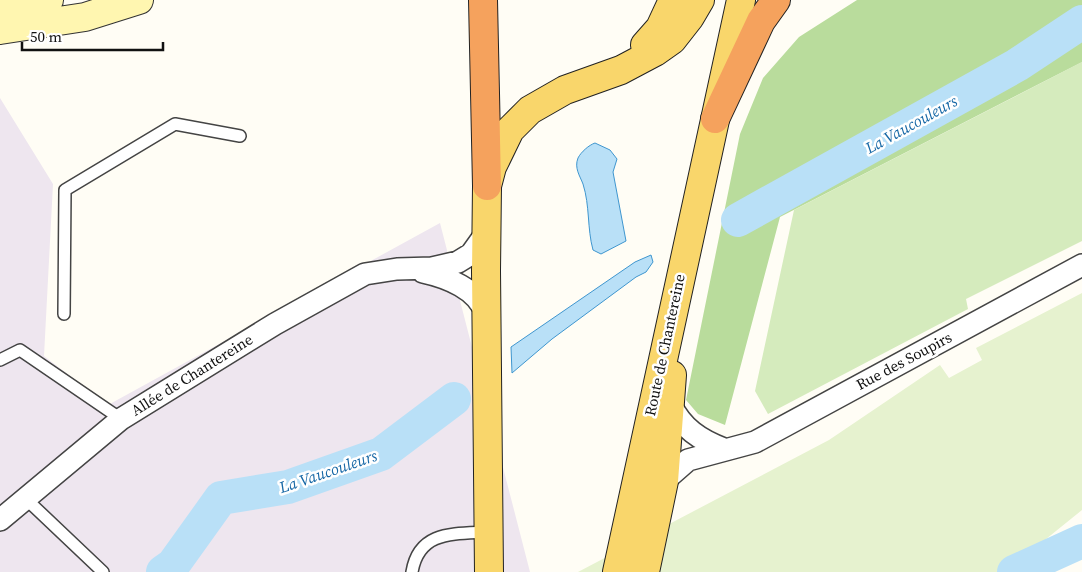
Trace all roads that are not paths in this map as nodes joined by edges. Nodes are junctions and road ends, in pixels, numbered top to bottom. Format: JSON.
{"nodes":[{"id":1,"x":45,"y":0,"type":"edge"},
{"id":2,"x":139,"y":0,"type":"edge"},
{"id":3,"x":483,"y":0,"type":"edge"},
{"id":4,"x":673,"y":0,"type":"edge"},
{"id":5,"x":700,"y":0,"type":"edge"},
{"id":6,"x":741,"y":0,"type":"edge"},
{"id":7,"x":776,"y":0,"type":"edge"},
{"id":8,"x":0,"y":9,"type":"edge"},
{"id":9,"x":0,"y":20,"type":"edge"},
{"id":10,"x":0,"y":30,"type":"edge"},
{"id":11,"x":602,"y":77,"type":"junction"},
{"id":12,"x":715,"y":119,"type":"junction"},
{"id":13,"x":240,"y":136,"type":"dead end"},
{"id":14,"x":487,"y":186,"type":"junction"},
{"id":15,"x":486,"y":233,"type":"junction"},
{"id":16,"x":1082,"y":265,"type":"edge"},
{"id":17,"x":405,"y":269,"type":"junction"},
{"id":18,"x":676,"y":292,"type":"junction"},
{"id":19,"x":64,"y":314,"type":"dead end"},
{"id":20,"x":486,"y":315,"type":"junction"},
{"id":21,"x":0,"y":360,"type":"edge"},
{"id":22,"x":671,"y":405,"type":"junction"},
{"id":23,"x":121,"y":419,"type":"junction"},
{"id":24,"x":724,"y":449,"type":"junction"},
{"id":25,"x":664,"y":480,"type":"junction"},
{"id":26,"x":25,"y":498,"type":"junction"},
{"id":27,"x":0,"y":520,"type":"edge"},
{"id":28,"x":491,"y":534,"type":"junction"},
{"id":29,"x":103,"y":572,"type":"edge"},
{"id":30,"x":412,"y":572,"type":"edge"},
{"id":31,"x":490,"y":572,"type":"edge"},
{"id":32,"x":495,"y":572,"type":"edge"},
{"id":33,"x":617,"y":572,"type":"edge"},
{"id":34,"x":645,"y":572,"type":"edge"}],
"edges":[{"from":1,"to":8,"type":"main road"},
{"from":1,"to":9,"type":"street"},
{"from":2,"to":10,"type":"main road"},
{"from":3,"to":14,"type":"highway"},
{"from":4,"to":11,"type":"main road"},
{"from":5,"to":11,"type":"main road"},
{"from":6,"to":12,"type":"main road","name":"Route de Chantereine"},
{"from":7,"to":12,"type":"highway"},
{"from":11,"to":14,"type":"main road"},
{"from":12,"to":18,"type":"main road","name":"Route de Chantereine"},
{"from":13,"to":19,"type":"lane"},
{"from":14,"to":15,"type":"main road"},
{"from":15,"to":17,"type":"street"},
{"from":15,"to":20,"type":"main road"},
{"from":16,"to":24,"type":"street","name":"Rue des Soupirs"},
{"from":17,"to":20,"type":"street"},
{"from":17,"to":23,"type":"street","name":"Allée de Chantereine"},
{"from":18,"to":22,"type":"main road"},
{"from":18,"to":33,"type":"main road","name":"Route de Chantereine"},
{"from":20,"to":28,"type":"main road"},
{"from":21,"to":23,"type":"lane"},
{"from":22,"to":24,"type":"street"},
{"from":22,"to":25,"type":"main road"},
{"from":23,"to":26,"type":"street","name":"Allée de Chantereine"},
{"from":24,"to":25,"type":"street","name":"Rue des Soupirs"},
{"from":25,"to":34,"type":"main road"},
{"from":26,"to":27,"type":"street","name":"Allée de Chantereine"},
{"from":26,"to":29,"type":"lane"},
{"from":28,"to":30,"type":"lane"},
{"from":28,"to":31,"type":"main road"},
{"from":28,"to":32,"type":"main road"}]}
